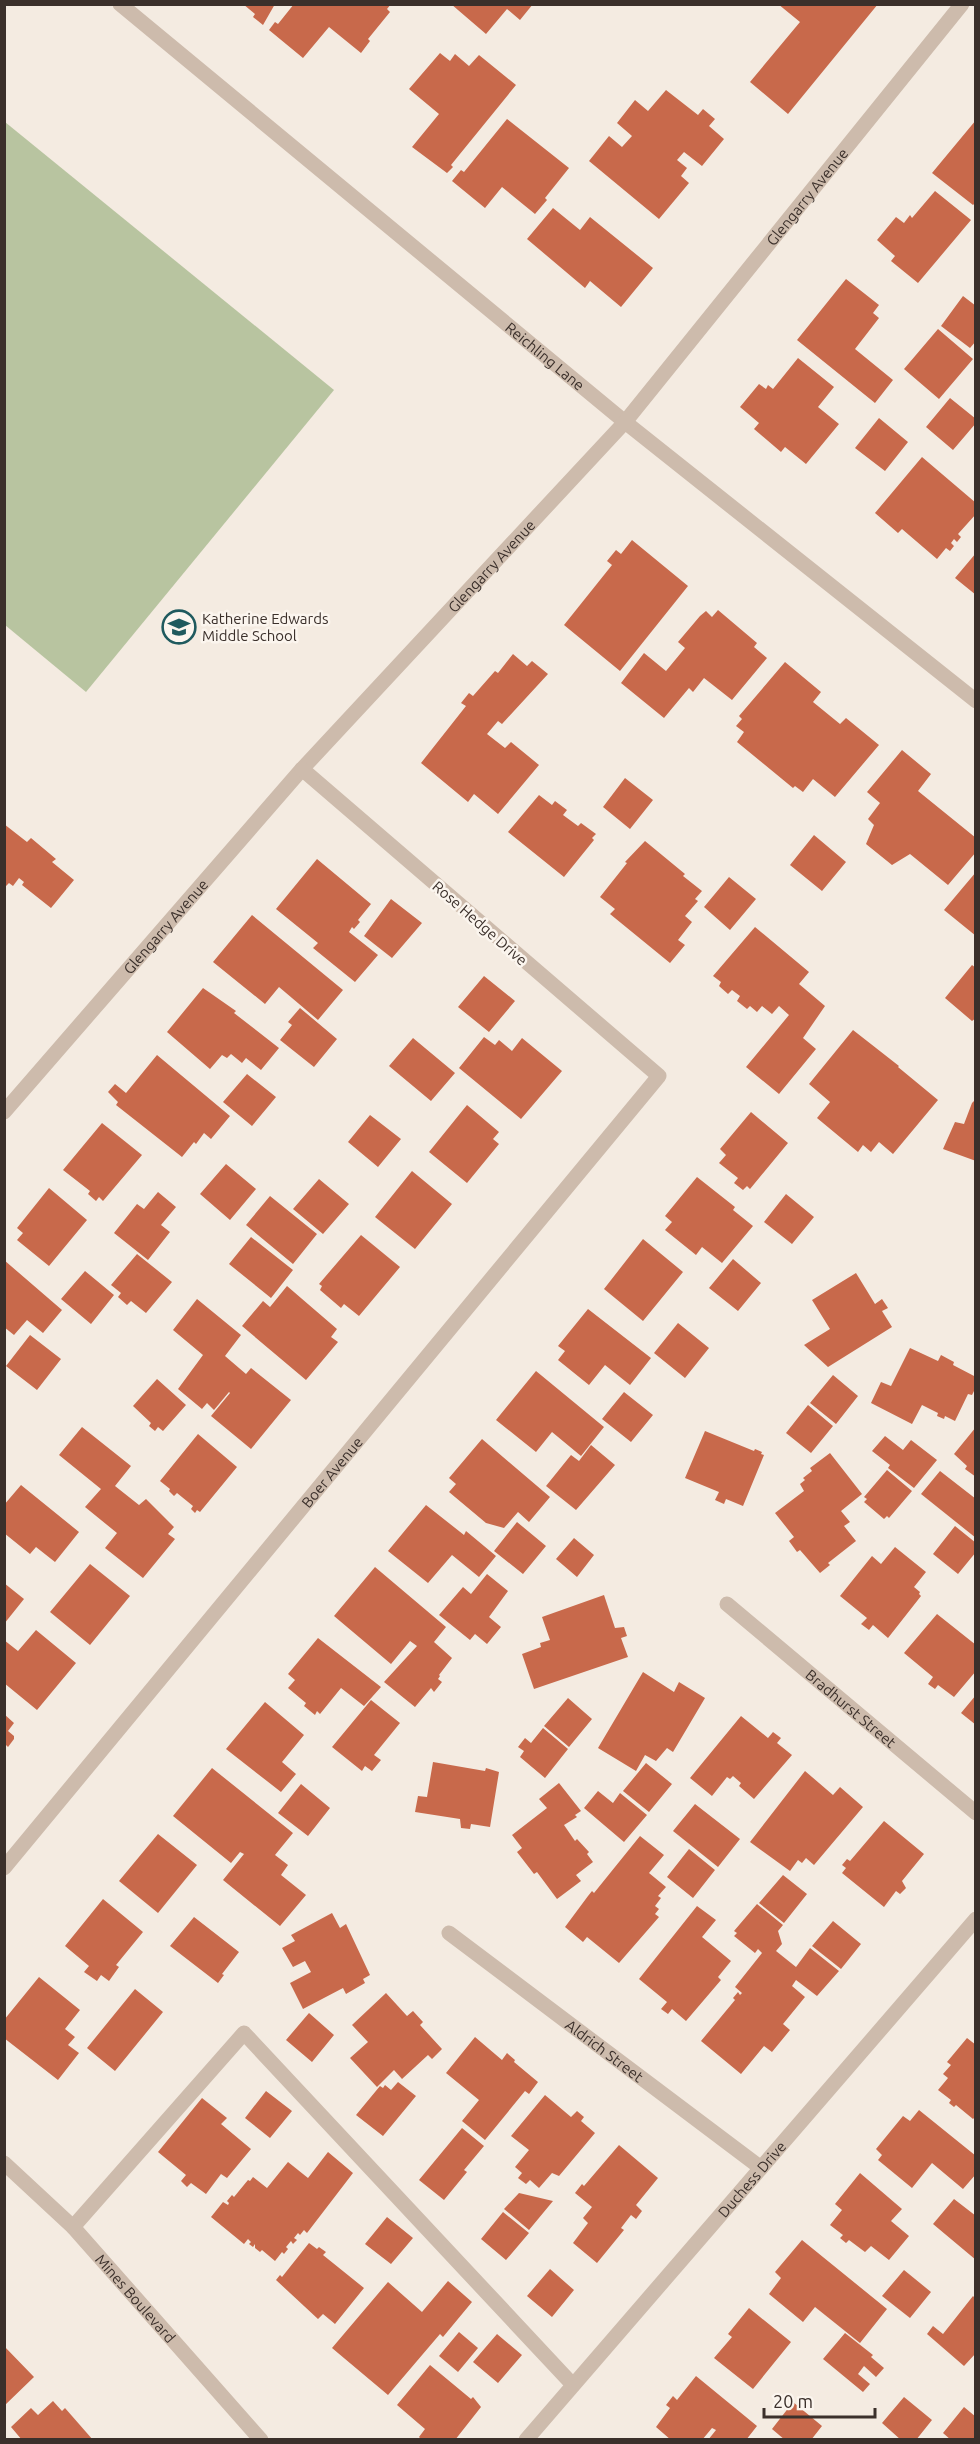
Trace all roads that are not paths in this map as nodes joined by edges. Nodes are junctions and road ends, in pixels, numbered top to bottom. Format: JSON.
{"nodes":[{"id":1,"x":120,"y":4,"type":"edge"},
{"id":2,"x":962,"y":4,"type":"edge"},
{"id":3,"x":625,"y":422,"type":"junction"},
{"id":4,"x":975,"y":701,"type":"edge"},
{"id":5,"x":302,"y":770,"type":"junction"},
{"id":6,"x":659,"y":1076,"type":"joint"},
{"id":7,"x":4,"y":1112,"type":"edge"},
{"id":8,"x":727,"y":1604,"type":"dead end"},
{"id":9,"x":975,"y":1813,"type":"edge"},
{"id":10,"x":4,"y":1868,"type":"edge"},
{"id":11,"x":975,"y":1919,"type":"edge"},
{"id":12,"x":449,"y":1933,"type":"dead end"},
{"id":13,"x":4,"y":2163,"type":"edge"},
{"id":14,"x":761,"y":2168,"type":"junction"},
{"id":15,"x":73,"y":2226,"type":"junction"},
{"id":16,"x":573,"y":2385,"type":"junction"},
{"id":17,"x":261,"y":2439,"type":"edge"},
{"id":18,"x":526,"y":2439,"type":"edge"}],
"edges":[{"from":1,"to":3,"type":"street","name":"Reichling Lane"},
{"from":2,"to":3,"type":"street","name":"Glengarry Avenue"},
{"from":3,"to":4,"type":"street","name":"Reichling Lane"},
{"from":3,"to":5,"type":"street","name":"Glengarry Avenue"},
{"from":5,"to":6,"type":"street","name":"Rose Hedge Drive"},
{"from":5,"to":7,"type":"street","name":"Glengarry Avenue"},
{"from":6,"to":10,"type":"street","name":"Boer Avenue"},
{"from":8,"to":9,"type":"street","name":"Bradhurst Street"},
{"from":11,"to":14,"type":"street","name":"Duchess Drive"},
{"from":12,"to":14,"type":"street","name":"Aldrich Street"},
{"from":13,"to":15,"type":"street","name":"Mines Boulevard"},
{"from":14,"to":16,"type":"street","name":"Duchess Drive"},
{"from":15,"to":16,"type":"street"},
{"from":15,"to":17,"type":"street","name":"Mines Boulevard"},
{"from":16,"to":18,"type":"street","name":"Duchess Drive"}]}
